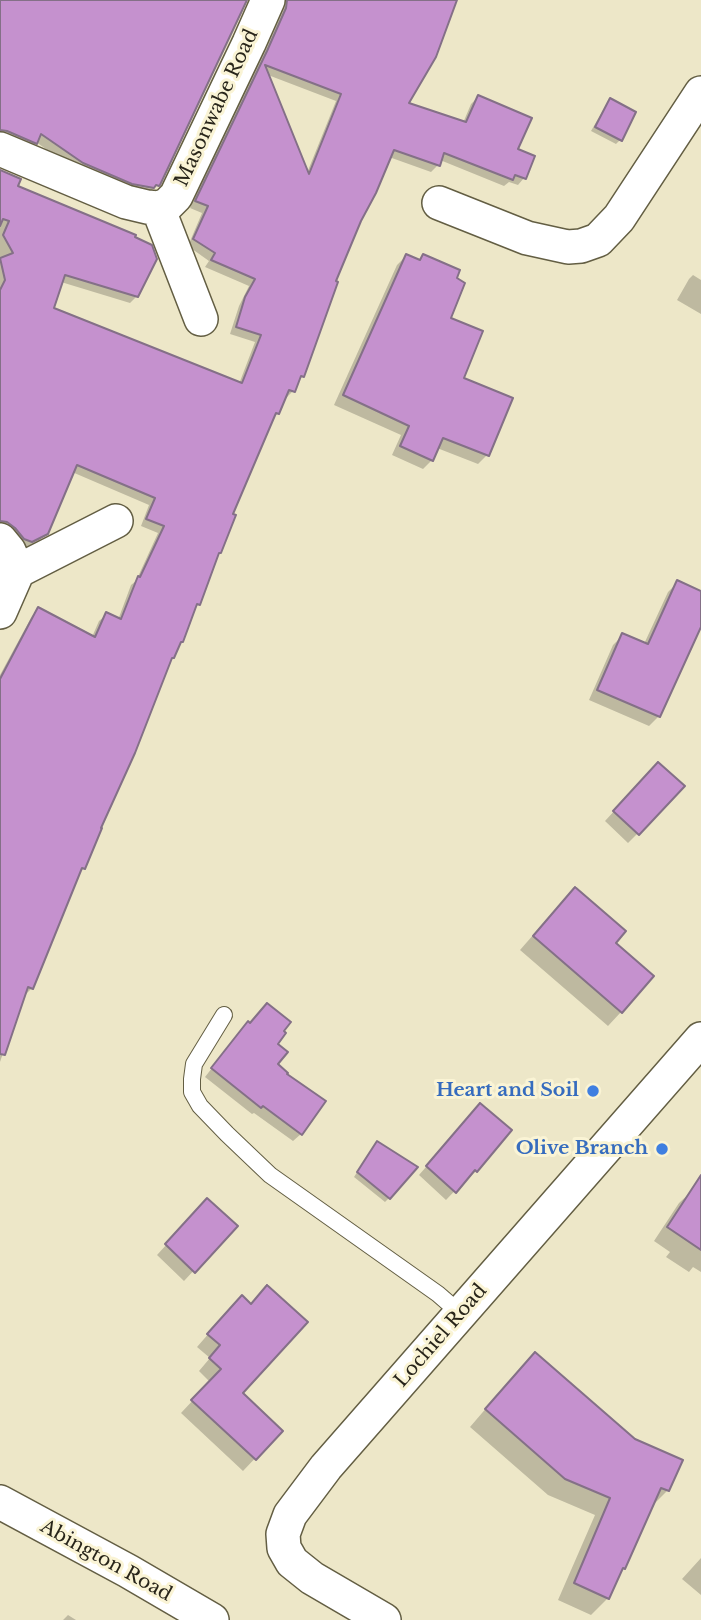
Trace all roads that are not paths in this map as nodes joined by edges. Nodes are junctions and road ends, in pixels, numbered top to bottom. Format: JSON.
{"nodes":[{"id":1,"x":268,"y":0,"type":"edge"},
{"id":2,"x":701,"y":93,"type":"edge"},
{"id":3,"x":0,"y":149,"type":"edge"},
{"id":4,"x":439,"y":203,"type":"dead end"},
{"id":5,"x":158,"y":208,"type":"junction"},
{"id":6,"x":201,"y":319,"type":"dead end"},
{"id":7,"x":116,"y":522,"type":"dead end"},
{"id":8,"x":0,"y":540,"type":"edge"},
{"id":9,"x":18,"y":571,"type":"junction"},
{"id":10,"x":0,"y":612,"type":"edge"},
{"id":11,"x":224,"y":1015,"type":"dead end"},
{"id":12,"x":701,"y":1039,"type":"edge"},
{"id":13,"x":461,"y":1314,"type":"junction"},
{"id":14,"x":0,"y":1502,"type":"edge"},
{"id":15,"x":212,"y":1620,"type":"edge"},
{"id":16,"x":384,"y":1620,"type":"edge"}],
"edges":[{"from":1,"to":5,"type":"street","name":"Masonwabe Road"},
{"from":2,"to":4,"type":"street"},
{"from":3,"to":5,"type":"street"},
{"from":5,"to":6,"type":"street"},
{"from":7,"to":9,"type":"street"},
{"from":8,"to":9,"type":"street"},
{"from":9,"to":10,"type":"street"},
{"from":11,"to":13,"type":"lane"},
{"from":12,"to":13,"type":"street","name":"Lochiel Road"},
{"from":13,"to":16,"type":"street","name":"Lochiel Road"},
{"from":14,"to":15,"type":"street","name":"Abington Road"}]}
